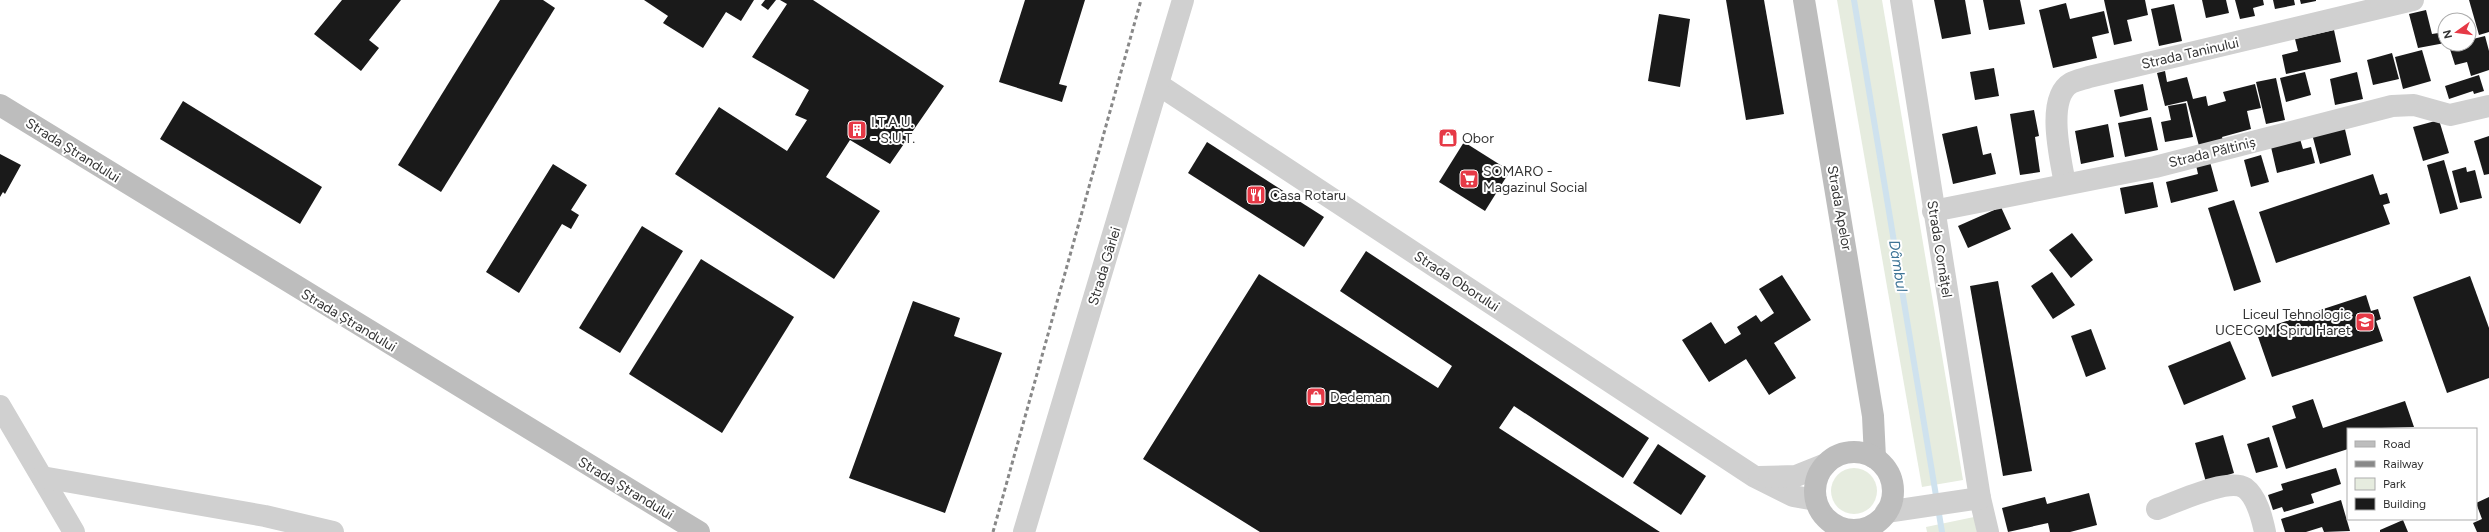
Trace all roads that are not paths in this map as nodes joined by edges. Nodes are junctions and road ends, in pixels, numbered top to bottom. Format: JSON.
{"nodes":[{"id":1,"x":1183,"y":0,"type":"edge"},
{"id":2,"x":1804,"y":0,"type":"edge"},
{"id":3,"x":1901,"y":0,"type":"edge"},
{"id":4,"x":2413,"y":0,"type":"edge"},
{"id":5,"x":1159,"y":85,"type":"junction"},
{"id":6,"x":0,"y":105,"type":"edge"},
{"id":7,"x":2489,"y":106,"type":"edge"},
{"id":8,"x":2065,"y":184,"type":"junction"},
{"id":9,"x":1933,"y":211,"type":"junction"},
{"id":10,"x":0,"y":406,"type":"edge"},
{"id":11,"x":1873,"y":416,"type":"junction"},
{"id":12,"x":1849,"y":452,"type":"junction"},
{"id":13,"x":1875,"y":458,"type":"junction"},
{"id":14,"x":1826,"y":464,"type":"junction"},
{"id":15,"x":42,"y":477,"type":"junction"},
{"id":16,"x":1755,"y":477,"type":"junction"},
{"id":17,"x":1976,"y":499,"type":"junction"},
{"id":18,"x":1816,"y":500,"type":"junction"},
{"id":19,"x":2156,"y":509,"type":"dead end"},
{"id":20,"x":1881,"y":522,"type":"edge"},
{"id":21,"x":268,"y":524,"type":"edge"},
{"id":22,"x":1856,"y":531,"type":"edge"},
{"id":23,"x":74,"y":532,"type":"edge"},
{"id":24,"x":333,"y":532,"type":"edge"},
{"id":25,"x":700,"y":532,"type":"edge"},
{"id":26,"x":1024,"y":532,"type":"edge"},
{"id":27,"x":1988,"y":532,"type":"edge"},
{"id":28,"x":2265,"y":532,"type":"edge"}],
"edges":[{"from":1,"to":5,"type":"street","name":"Strada Gârlei"},
{"from":2,"to":11,"type":"main road","name":"Strada Apelor"},
{"from":3,"to":9,"type":"street","name":"Strada Cornățel"},
{"from":4,"to":8,"type":"street","name":"Strada Taninului"},
{"from":5,"to":16,"type":"street","name":"Strada Oborului"},
{"from":5,"to":26,"type":"street","name":"Strada Gârlei"},
{"from":6,"to":25,"type":"main road","name":"Strada Ștrandului"},
{"from":7,"to":8,"type":"street","name":"Strada Păltiniș"},
{"from":8,"to":9,"type":"street","name":"Strada Păltiniș"},
{"from":9,"to":17,"type":"street","name":"Strada Cornățel"},
{"from":10,"to":15,"type":"street"},
{"from":11,"to":12,"type":"main road"},
{"from":11,"to":13,"type":"main road","name":"Strada Apelor"},
{"from":12,"to":13,"type":"main road"},
{"from":12,"to":14,"type":"main road"},
{"from":13,"to":20,"type":"main road"},
{"from":14,"to":16,"type":"street"},
{"from":14,"to":18,"type":"main road"},
{"from":15,"to":21,"type":"street"},
{"from":15,"to":23,"type":"street"},
{"from":16,"to":18,"type":"street","name":"Strada Oborului"},
{"from":17,"to":20,"type":"street"},
{"from":17,"to":27,"type":"street","name":"Strada Cornățel"},
{"from":18,"to":22,"type":"main road"},
{"from":19,"to":28,"type":"street"},
{"from":20,"to":22,"type":"main road"},
{"from":21,"to":24,"type":"street"}]}
